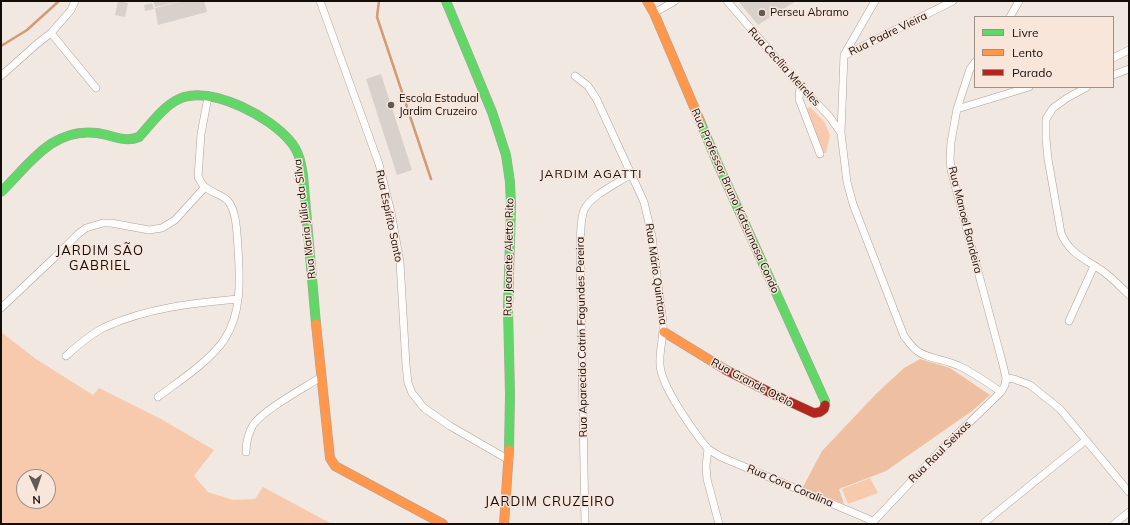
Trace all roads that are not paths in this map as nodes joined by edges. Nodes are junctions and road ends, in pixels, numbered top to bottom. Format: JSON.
{"nodes":[{"id":1,"x":75,"y":1,"type":"edge"},
{"id":2,"x":320,"y":1,"type":"edge"},
{"id":3,"x":446,"y":1,"type":"edge"},
{"id":4,"x":647,"y":1,"type":"edge"},
{"id":5,"x":675,"y":1,"type":"edge"},
{"id":6,"x":727,"y":1,"type":"edge"},
{"id":7,"x":875,"y":1,"type":"edge"},
{"id":8,"x":953,"y":1,"type":"edge"},
{"id":9,"x":1019,"y":1,"type":"edge"},
{"id":10,"x":654,"y":13,"type":"junction"},
{"id":11,"x":1011,"y":16,"type":"edge"},
{"id":12,"x":50,"y":33,"type":"junction"},
{"id":13,"x":1129,"y":50,"type":"edge"},
{"id":14,"x":844,"y":55,"type":"junction"},
{"id":15,"x":1114,"y":58,"type":"edge"},
{"id":16,"x":974,"y":63,"type":"edge"},
{"id":17,"x":1129,"y":69,"type":"edge"},
{"id":18,"x":1114,"y":75,"type":"edge"},
{"id":19,"x":1,"y":76,"type":"edge"},
{"id":20,"x":575,"y":76,"type":"dead end"},
{"id":21,"x":800,"y":86,"type":"junction"},
{"id":22,"x":96,"y":88,"type":"dead end"},
{"id":23,"x":1026,"y":88,"type":"edge"},
{"id":24,"x":1085,"y":88,"type":"edge"},
{"id":25,"x":208,"y":97,"type":"junction"},
{"id":26,"x":957,"y":109,"type":"junction"},
{"id":27,"x":841,"y":133,"type":"junction"},
{"id":28,"x":820,"y":154,"type":"dead end"},
{"id":29,"x":631,"y":174,"type":"junction"},
{"id":30,"x":205,"y":187,"type":"junction"},
{"id":31,"x":1,"y":192,"type":"edge"},
{"id":32,"x":1094,"y":266,"type":"junction"},
{"id":33,"x":1129,"y":295,"type":"edge"},
{"id":34,"x":238,"y":299,"type":"junction"},
{"id":35,"x":1,"y":308,"type":"edge"},
{"id":36,"x":1069,"y":321,"type":"dead end"},
{"id":37,"x":664,"y":332,"type":"junction"},
{"id":38,"x":66,"y":356,"type":"dead end"},
{"id":39,"x":321,"y":376,"type":"junction"},
{"id":40,"x":1006,"y":378,"type":"junction"},
{"id":41,"x":819,"y":388,"type":"joint"},
{"id":42,"x":1001,"y":392,"type":"junction"},
{"id":43,"x":158,"y":397,"type":"dead end"},
{"id":44,"x":1086,"y":440,"type":"junction"},
{"id":45,"x":708,"y":449,"type":"junction"},
{"id":46,"x":246,"y":452,"type":"dead end"},
{"id":47,"x":509,"y":460,"type":"junction"},
{"id":48,"x":1129,"y":492,"type":"edge"},
{"id":49,"x":1129,"y":512,"type":"edge"},
{"id":50,"x":872,"y":522,"type":"edge"},
{"id":51,"x":985,"y":522,"type":"dead end"},
{"id":52,"x":443,"y":524,"type":"edge"},
{"id":53,"x":504,"y":524,"type":"edge"},
{"id":54,"x":585,"y":524,"type":"edge"},
{"id":55,"x":719,"y":524,"type":"edge"},
{"id":56,"x":1114,"y":524,"type":"edge"}],
"edges":[{"from":1,"to":12,"type":"street"},
{"from":2,"to":47,"type":"street","name":"Rua Espírito Santo"},
{"from":3,"to":47,"type":"street","name":"Rua Jeanete Aletto Rito"},
{"from":4,"to":10,"type":"street","name":"Rua Professor Bruno Katsumasa Condo"},
{"from":5,"to":10,"type":"street"},
{"from":6,"to":21,"type":"street","name":"Rua Cecília Meireles"},
{"from":7,"to":14,"type":"street"},
{"from":8,"to":14,"type":"street","name":"Rua Padre Vieira"},
{"from":9,"to":11,"type":"street"},
{"from":10,"to":41,"type":"street","name":"Rua Professor Bruno Katsumasa Condo"},
{"from":12,"to":19,"type":"street"},
{"from":12,"to":22,"type":"street"},
{"from":13,"to":15,"type":"street"},
{"from":14,"to":27,"type":"street"},
{"from":16,"to":26,"type":"street","name":"Rua Manoel Bandeira"},
{"from":17,"to":18,"type":"street"},
{"from":20,"to":29,"type":"street","name":"Rua Mário Quintana"},
{"from":21,"to":27,"type":"street","name":"Rua Cecília Meireles"},
{"from":21,"to":28,"type":"street"},
{"from":23,"to":26,"type":"street"},
{"from":24,"to":32,"type":"street"},
{"from":25,"to":30,"type":"street"},
{"from":25,"to":31,"type":"street","name":"Rua Maria Júlia da Silva"},
{"from":25,"to":39,"type":"street","name":"Rua Maria Júlia da Silva"},
{"from":26,"to":40,"type":"street","name":"Rua Manoel Bandeira"},
{"from":27,"to":42,"type":"street"},
{"from":29,"to":37,"type":"street","name":"Rua Mário Quintana"},
{"from":29,"to":54,"type":"street","name":"Rua Aparecido Cotrin Fagundes Pereira"},
{"from":30,"to":34,"type":"street"},
{"from":30,"to":35,"type":"street"},
{"from":32,"to":33,"type":"street"},
{"from":32,"to":36,"type":"street"},
{"from":34,"to":38,"type":"street"},
{"from":34,"to":43,"type":"street"},
{"from":37,"to":41,"type":"street","name":"Rua Grande Otelo"},
{"from":37,"to":45,"type":"street","name":"Rua Mário Quintana"},
{"from":39,"to":46,"type":"street"},
{"from":39,"to":52,"type":"street","name":"Rua Maria Júlia da Silva"},
{"from":40,"to":42,"type":"street","name":"Rua Raul Seixas"},
{"from":40,"to":44,"type":"street"},
{"from":42,"to":50,"type":"street","name":"Rua Raul Seixas"},
{"from":44,"to":48,"type":"street"},
{"from":44,"to":51,"type":"street"},
{"from":45,"to":50,"type":"street","name":"Rua Cora Coralina"},
{"from":45,"to":55,"type":"street"},
{"from":47,"to":53,"type":"street","name":"Rua Jeanete Aletto Rito"},
{"from":49,"to":56,"type":"street"}]}
